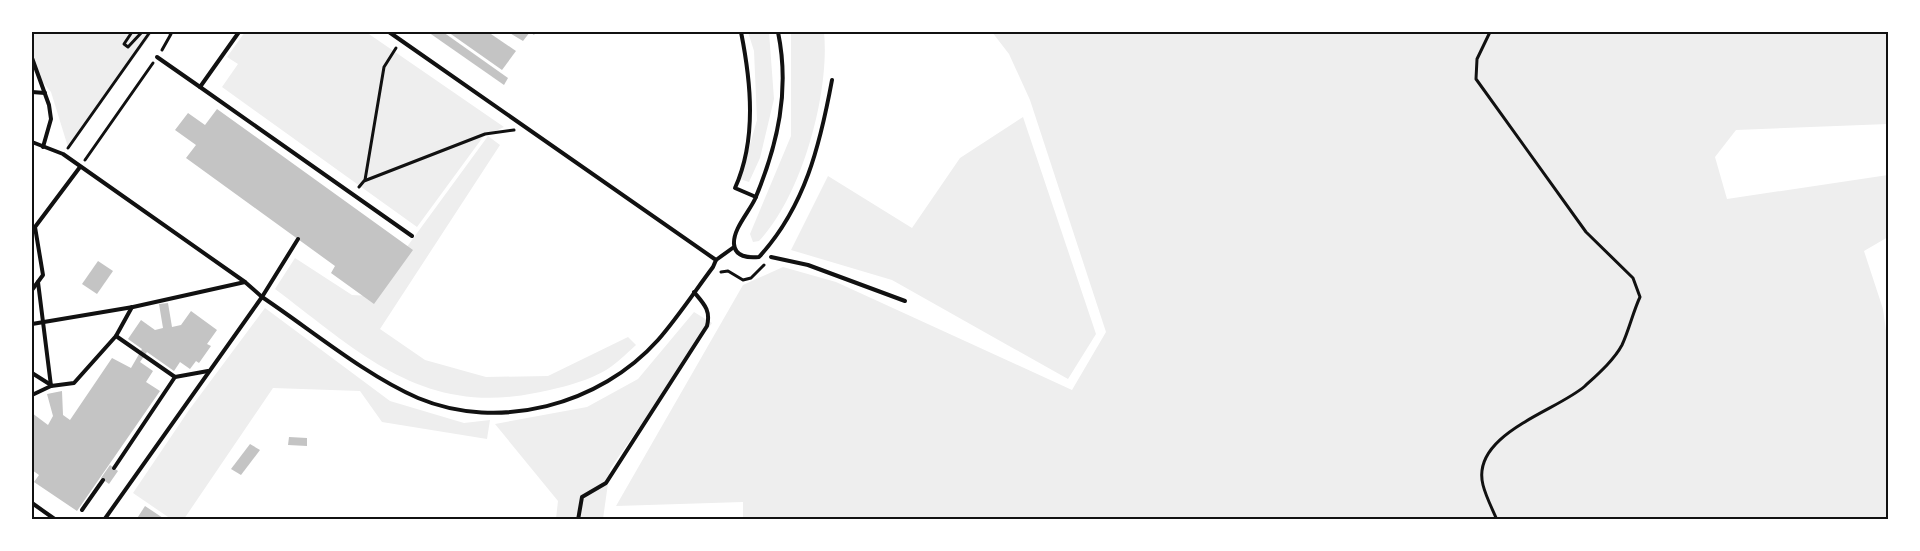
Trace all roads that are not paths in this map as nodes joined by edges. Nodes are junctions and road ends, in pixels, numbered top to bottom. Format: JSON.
{"nodes":[{"id":1,"x":239,"y":32,"type":"edge"},
{"id":2,"x":389,"y":32,"type":"edge"},
{"id":3,"x":741,"y":32,"type":"edge"},
{"id":4,"x":778,"y":32,"type":"edge"},
{"id":5,"x":157,"y":57,"type":"dead end"},
{"id":6,"x":32,"y":58,"type":"edge"},
{"id":7,"x":832,"y":80,"type":"dead end"},
{"id":8,"x":200,"y":87,"type":"junction"},
{"id":9,"x":32,"y":92,"type":"edge"},
{"id":10,"x":45,"y":93,"type":"junction"},
{"id":11,"x":32,"y":142,"type":"edge"},
{"id":12,"x":43,"y":147,"type":"junction"},
{"id":13,"x":80,"y":166,"type":"junction"},
{"id":14,"x":756,"y":197,"type":"junction"},
{"id":15,"x":412,"y":236,"type":"dead end"},
{"id":16,"x":298,"y":239,"type":"dead end"},
{"id":17,"x":734,"y":247,"type":"junction"},
{"id":18,"x":771,"y":257,"type":"dead end"},
{"id":19,"x":716,"y":260,"type":"junction"},
{"id":20,"x":38,"y":281,"type":"junction"},
{"id":21,"x":245,"y":282,"type":"junction"},
{"id":22,"x":32,"y":290,"type":"edge"},
{"id":23,"x":694,"y":292,"type":"junction"},
{"id":24,"x":262,"y":297,"type":"junction"},
{"id":25,"x":905,"y":300,"type":"dead end"},
{"id":26,"x":133,"y":307,"type":"junction"},
{"id":27,"x":43,"y":322,"type":"junction"},
{"id":28,"x":32,"y":324,"type":"edge"},
{"id":29,"x":116,"y":336,"type":"junction"},
{"id":30,"x":209,"y":371,"type":"junction"},
{"id":31,"x":32,"y":373,"type":"edge"},
{"id":32,"x":175,"y":377,"type":"junction"},
{"id":33,"x":51,"y":386,"type":"junction"},
{"id":34,"x":32,"y":394,"type":"edge"},
{"id":35,"x":114,"y":468,"type":"dead end"},
{"id":36,"x":103,"y":480,"type":"dead end"},
{"id":37,"x":32,"y":503,"type":"edge"},
{"id":38,"x":82,"y":510,"type":"dead end"},
{"id":39,"x":56,"y":519,"type":"edge"},
{"id":40,"x":104,"y":519,"type":"edge"},
{"id":41,"x":578,"y":519,"type":"edge"}],
"edges":[{"from":1,"to":8,"type":"lane"},
{"from":2,"to":19,"type":"lane"},
{"from":3,"to":14,"type":"lane"},
{"from":4,"to":14,"type":"lane"},
{"from":5,"to":8,"type":"lane"},
{"from":6,"to":10,"type":"lane"},
{"from":7,"to":17,"type":"lane"},
{"from":8,"to":15,"type":"lane"},
{"from":9,"to":10,"type":"lane"},
{"from":10,"to":12,"type":"lane"},
{"from":11,"to":12,"type":"lane"},
{"from":12,"to":13,"type":"lane"},
{"from":13,"to":20,"type":"lane"},
{"from":13,"to":21,"type":"lane"},
{"from":14,"to":17,"type":"lane"},
{"from":16,"to":24,"type":"lane"},
{"from":17,"to":19,"type":"lane"},
{"from":18,"to":25,"type":"lane"},
{"from":19,"to":23,"type":"lane"},
{"from":20,"to":22,"type":"lane"},
{"from":20,"to":27,"type":"lane"},
{"from":21,"to":24,"type":"lane"},
{"from":21,"to":26,"type":"lane"},
{"from":23,"to":24,"type":"lane"},
{"from":23,"to":41,"type":"lane"},
{"from":24,"to":30,"type":"lane"},
{"from":26,"to":27,"type":"lane"},
{"from":26,"to":29,"type":"lane"},
{"from":27,"to":28,"type":"lane"},
{"from":27,"to":33,"type":"lane"},
{"from":29,"to":32,"type":"lane"},
{"from":29,"to":33,"type":"lane"},
{"from":30,"to":32,"type":"lane"},
{"from":30,"to":40,"type":"lane"},
{"from":31,"to":33,"type":"lane"},
{"from":32,"to":35,"type":"lane"},
{"from":33,"to":34,"type":"lane"},
{"from":36,"to":38,"type":"lane"},
{"from":37,"to":39,"type":"lane"}]}
